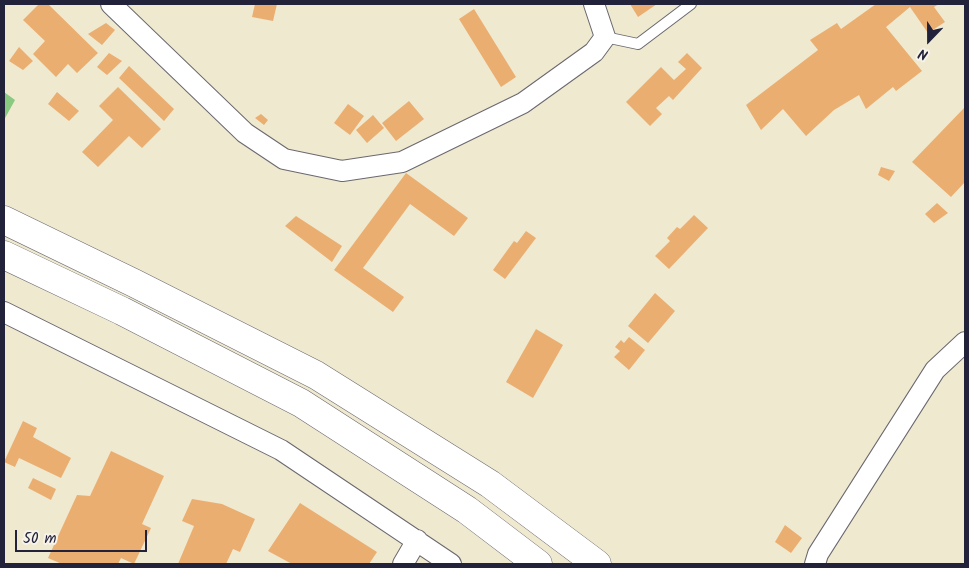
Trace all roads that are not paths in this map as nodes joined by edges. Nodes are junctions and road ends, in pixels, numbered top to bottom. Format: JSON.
{"nodes":[{"id":1,"x":111,"y":4,"type":"edge"},
{"id":2,"x":594,"y":4,"type":"edge"},
{"id":3,"x":691,"y":4,"type":"edge"},
{"id":4,"x":605,"y":37,"type":"junction"},
{"id":5,"x":4,"y":220,"type":"edge"},
{"id":6,"x":4,"y":255,"type":"edge"},
{"id":7,"x":4,"y":312,"type":"edge"},
{"id":8,"x":965,"y":342,"type":"edge"},
{"id":9,"x":417,"y":540,"type":"junction"},
{"id":10,"x":403,"y":564,"type":"edge"},
{"id":11,"x":451,"y":564,"type":"edge"},
{"id":12,"x":538,"y":564,"type":"edge"},
{"id":13,"x":597,"y":564,"type":"edge"},
{"id":14,"x":815,"y":564,"type":"edge"}],
"edges":[{"from":1,"to":4,"type":"street"},
{"from":2,"to":4,"type":"street"},
{"from":3,"to":4,"type":"lane"},
{"from":5,"to":13,"type":"highway"},
{"from":6,"to":12,"type":"highway"},
{"from":7,"to":9,"type":"street"},
{"from":8,"to":14,"type":"street"},
{"from":9,"to":10,"type":"street"},
{"from":9,"to":11,"type":"street"}]}
